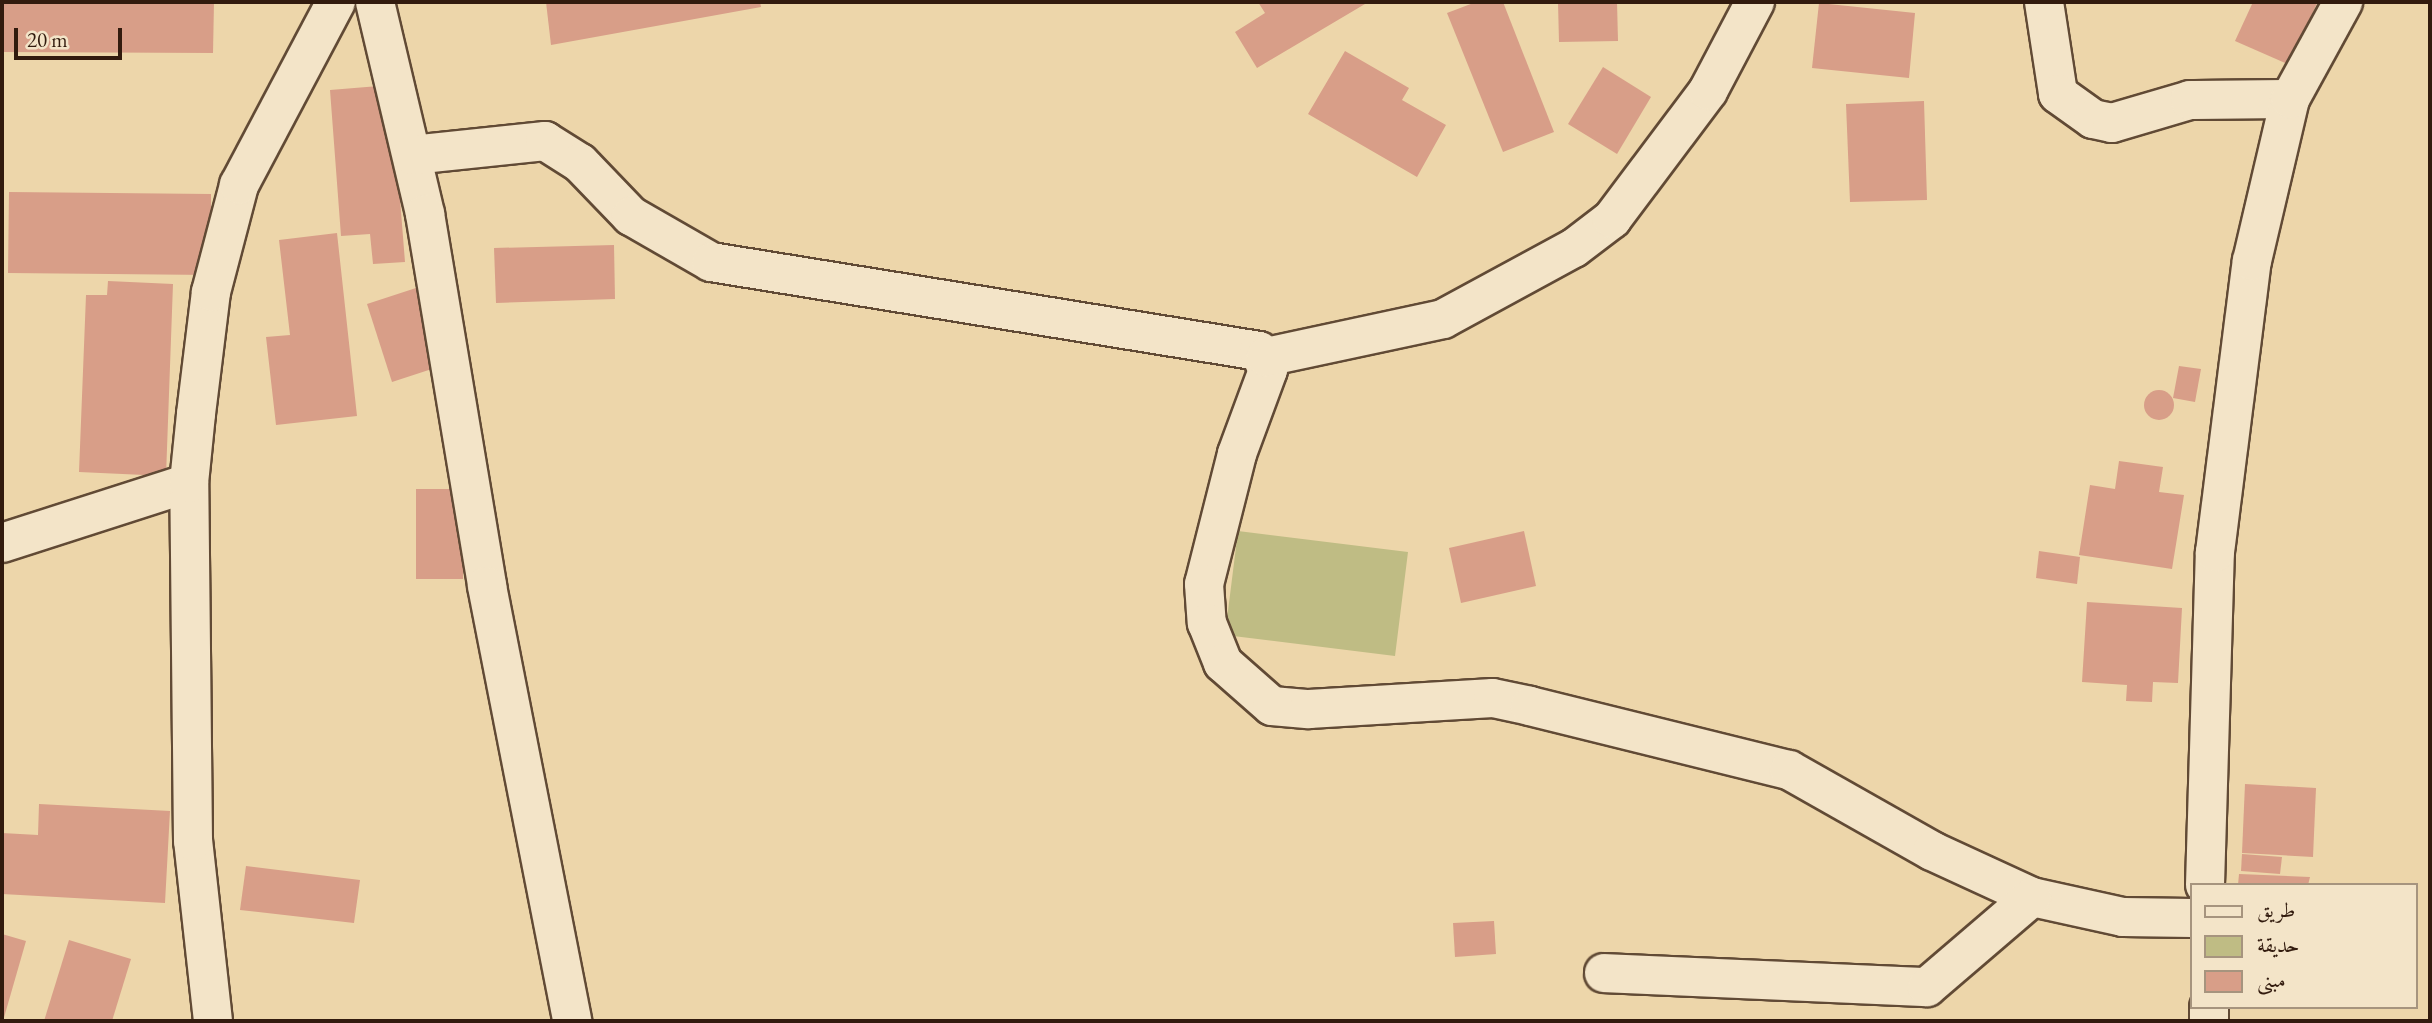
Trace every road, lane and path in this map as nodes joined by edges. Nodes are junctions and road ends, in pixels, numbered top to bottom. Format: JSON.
{"nodes":[{"id":1,"x":336,"y":2,"type":"edge"},
{"id":2,"x":375,"y":2,"type":"edge"},
{"id":3,"x":1755,"y":2,"type":"edge"},
{"id":4,"x":2044,"y":2,"type":"edge"},
{"id":5,"x":2343,"y":2,"type":"edge"},
{"id":6,"x":2290,"y":99,"type":"junction"},
{"id":7,"x":412,"y":155,"type":"junction"},
{"id":8,"x":1266,"y":357,"type":"junction"},
{"id":9,"x":189,"y":483,"type":"junction"},
{"id":10,"x":2,"y":543,"type":"edge"},
{"id":11,"x":2205,"y":883,"type":"edge"},
{"id":12,"x":2032,"y":897,"type":"junction"},
{"id":13,"x":2190,"y":918,"type":"edge"},
{"id":14,"x":1604,"y":973,"type":"dead end"},
{"id":15,"x":213,"y":1021,"type":"edge"},
{"id":16,"x":572,"y":1021,"type":"edge"}],
"edges":[{"from":1,"to":9,"type":"street"},
{"from":2,"to":7,"type":"street"},
{"from":3,"to":8,"type":"street"},
{"from":4,"to":6,"type":"street"},
{"from":5,"to":6,"type":"street"},
{"from":6,"to":11,"type":"street"},
{"from":7,"to":8,"type":"street"},
{"from":7,"to":16,"type":"street"},
{"from":8,"to":12,"type":"street"},
{"from":9,"to":10,"type":"street"},
{"from":9,"to":15,"type":"street"},
{"from":12,"to":13,"type":"street"},
{"from":12,"to":14,"type":"street"}]}
